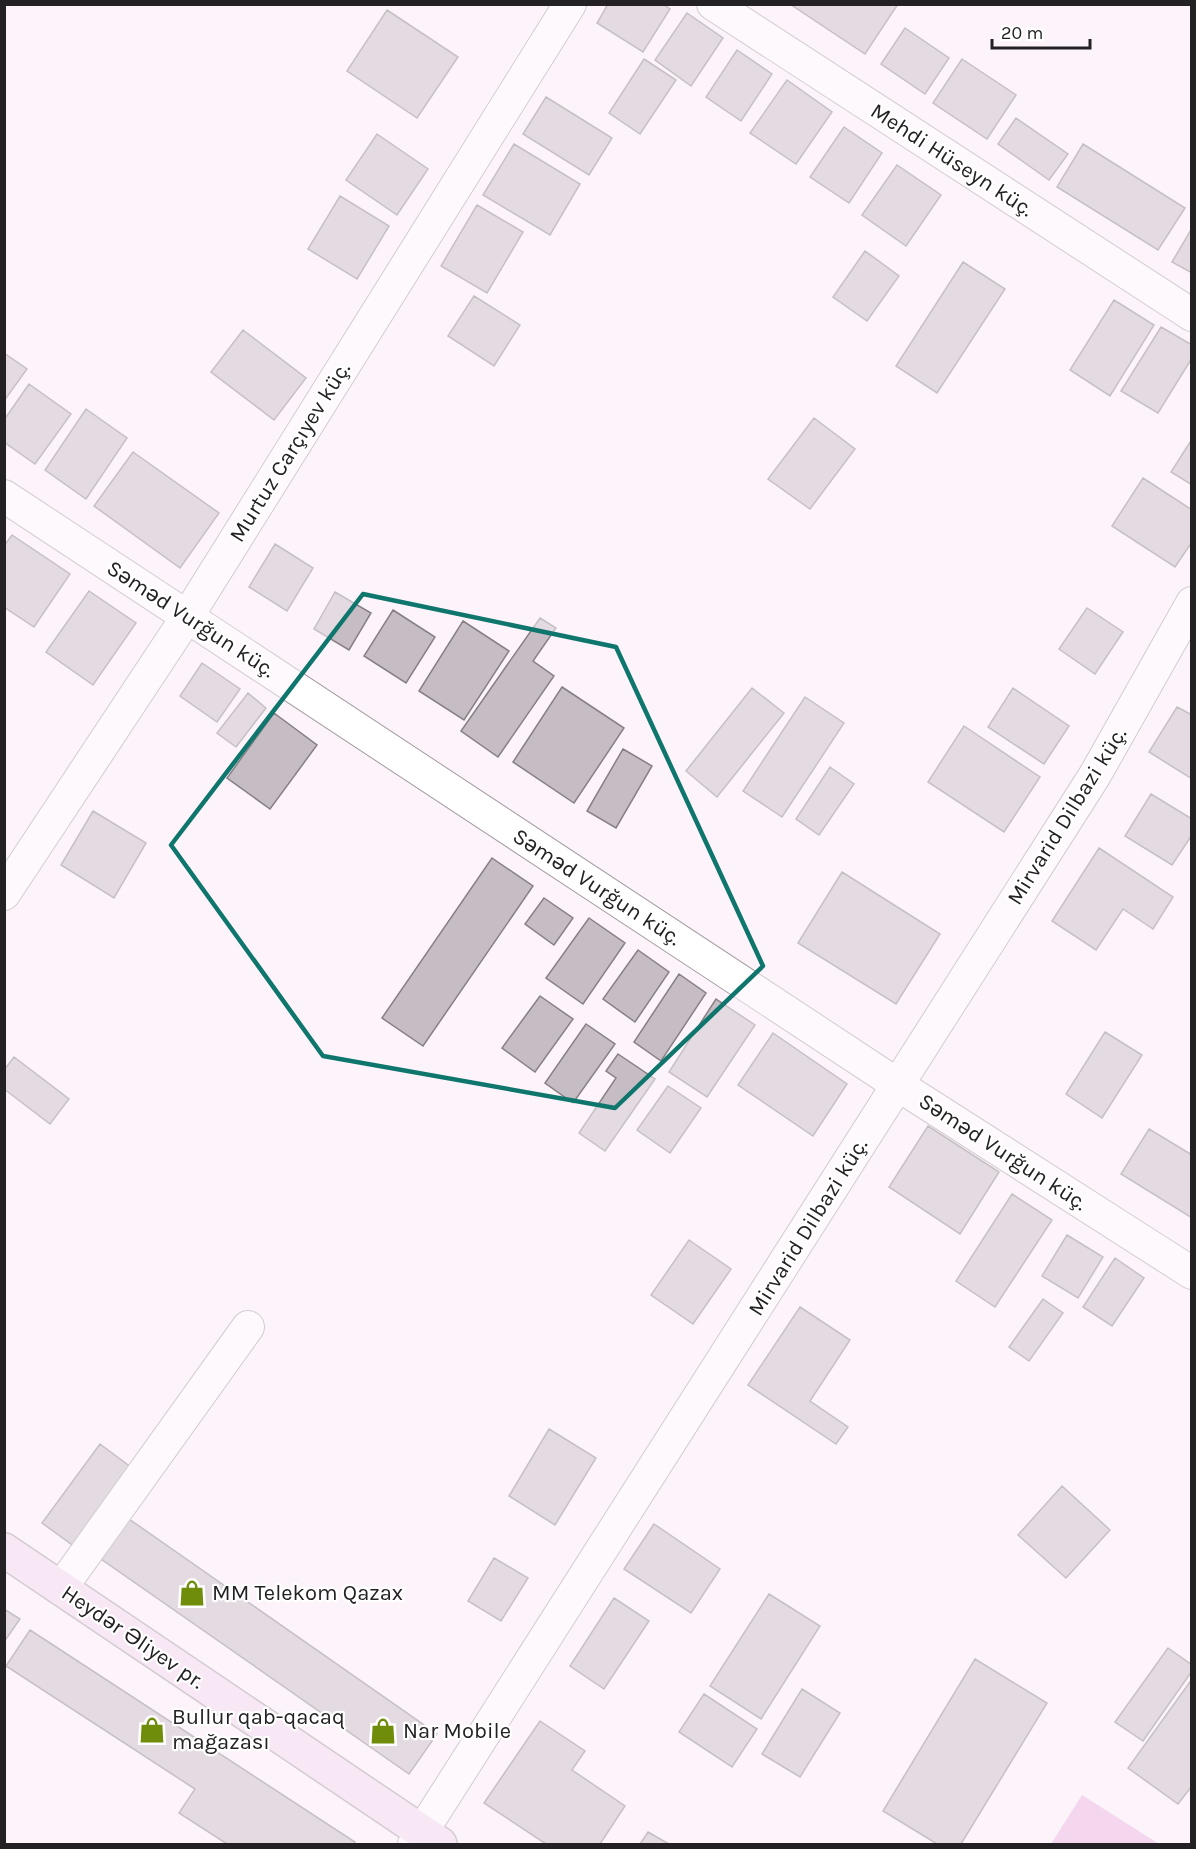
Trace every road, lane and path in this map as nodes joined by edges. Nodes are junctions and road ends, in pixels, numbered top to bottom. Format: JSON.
{"nodes":[{"id":1,"x":570,"y":4,"type":"edge"},
{"id":2,"x":713,"y":4,"type":"edge"},
{"id":3,"x":1191,"y":315,"type":"edge"},
{"id":4,"x":4,"y":496,"type":"edge"},
{"id":5,"x":1191,"y":603,"type":"edge"},
{"id":6,"x":187,"y":617,"type":"junction"},
{"id":7,"x":4,"y":894,"type":"edge"},
{"id":8,"x":898,"y":1085,"type":"junction"},
{"id":9,"x":1191,"y":1273,"type":"edge"},
{"id":10,"x":248,"y":1327,"type":"dead end"},
{"id":11,"x":4,"y":1550,"type":"edge"},
{"id":12,"x":61,"y":1588,"type":"junction"},
{"id":13,"x":425,"y":1840,"type":"edge"}],
"edges":[{"from":1,"to":6,"type":"street","name":"Murtuz Carçıyev küç."},
{"from":2,"to":3,"type":"street","name":"Mehdi Hüseyn küç."},
{"from":4,"to":6,"type":"street","name":"Səməd Vurğun küç."},
{"from":5,"to":8,"type":"street","name":"Mirvarid Dilbazi küç."},
{"from":6,"to":7,"type":"street","name":"Murtuz Carçıyev küç."},
{"from":6,"to":8,"type":"street","name":"Səməd Vurğun küç."},
{"from":8,"to":9,"type":"street","name":"Səməd Vurğun küç."},
{"from":8,"to":13,"type":"street","name":"Mirvarid Dilbazi küç."},
{"from":10,"to":12,"type":"street"},
{"from":11,"to":12,"type":"main road","name":"Heydər Əliyev pr."},
{"from":12,"to":13,"type":"main road","name":"Heydər Əliyev pr."}]}
